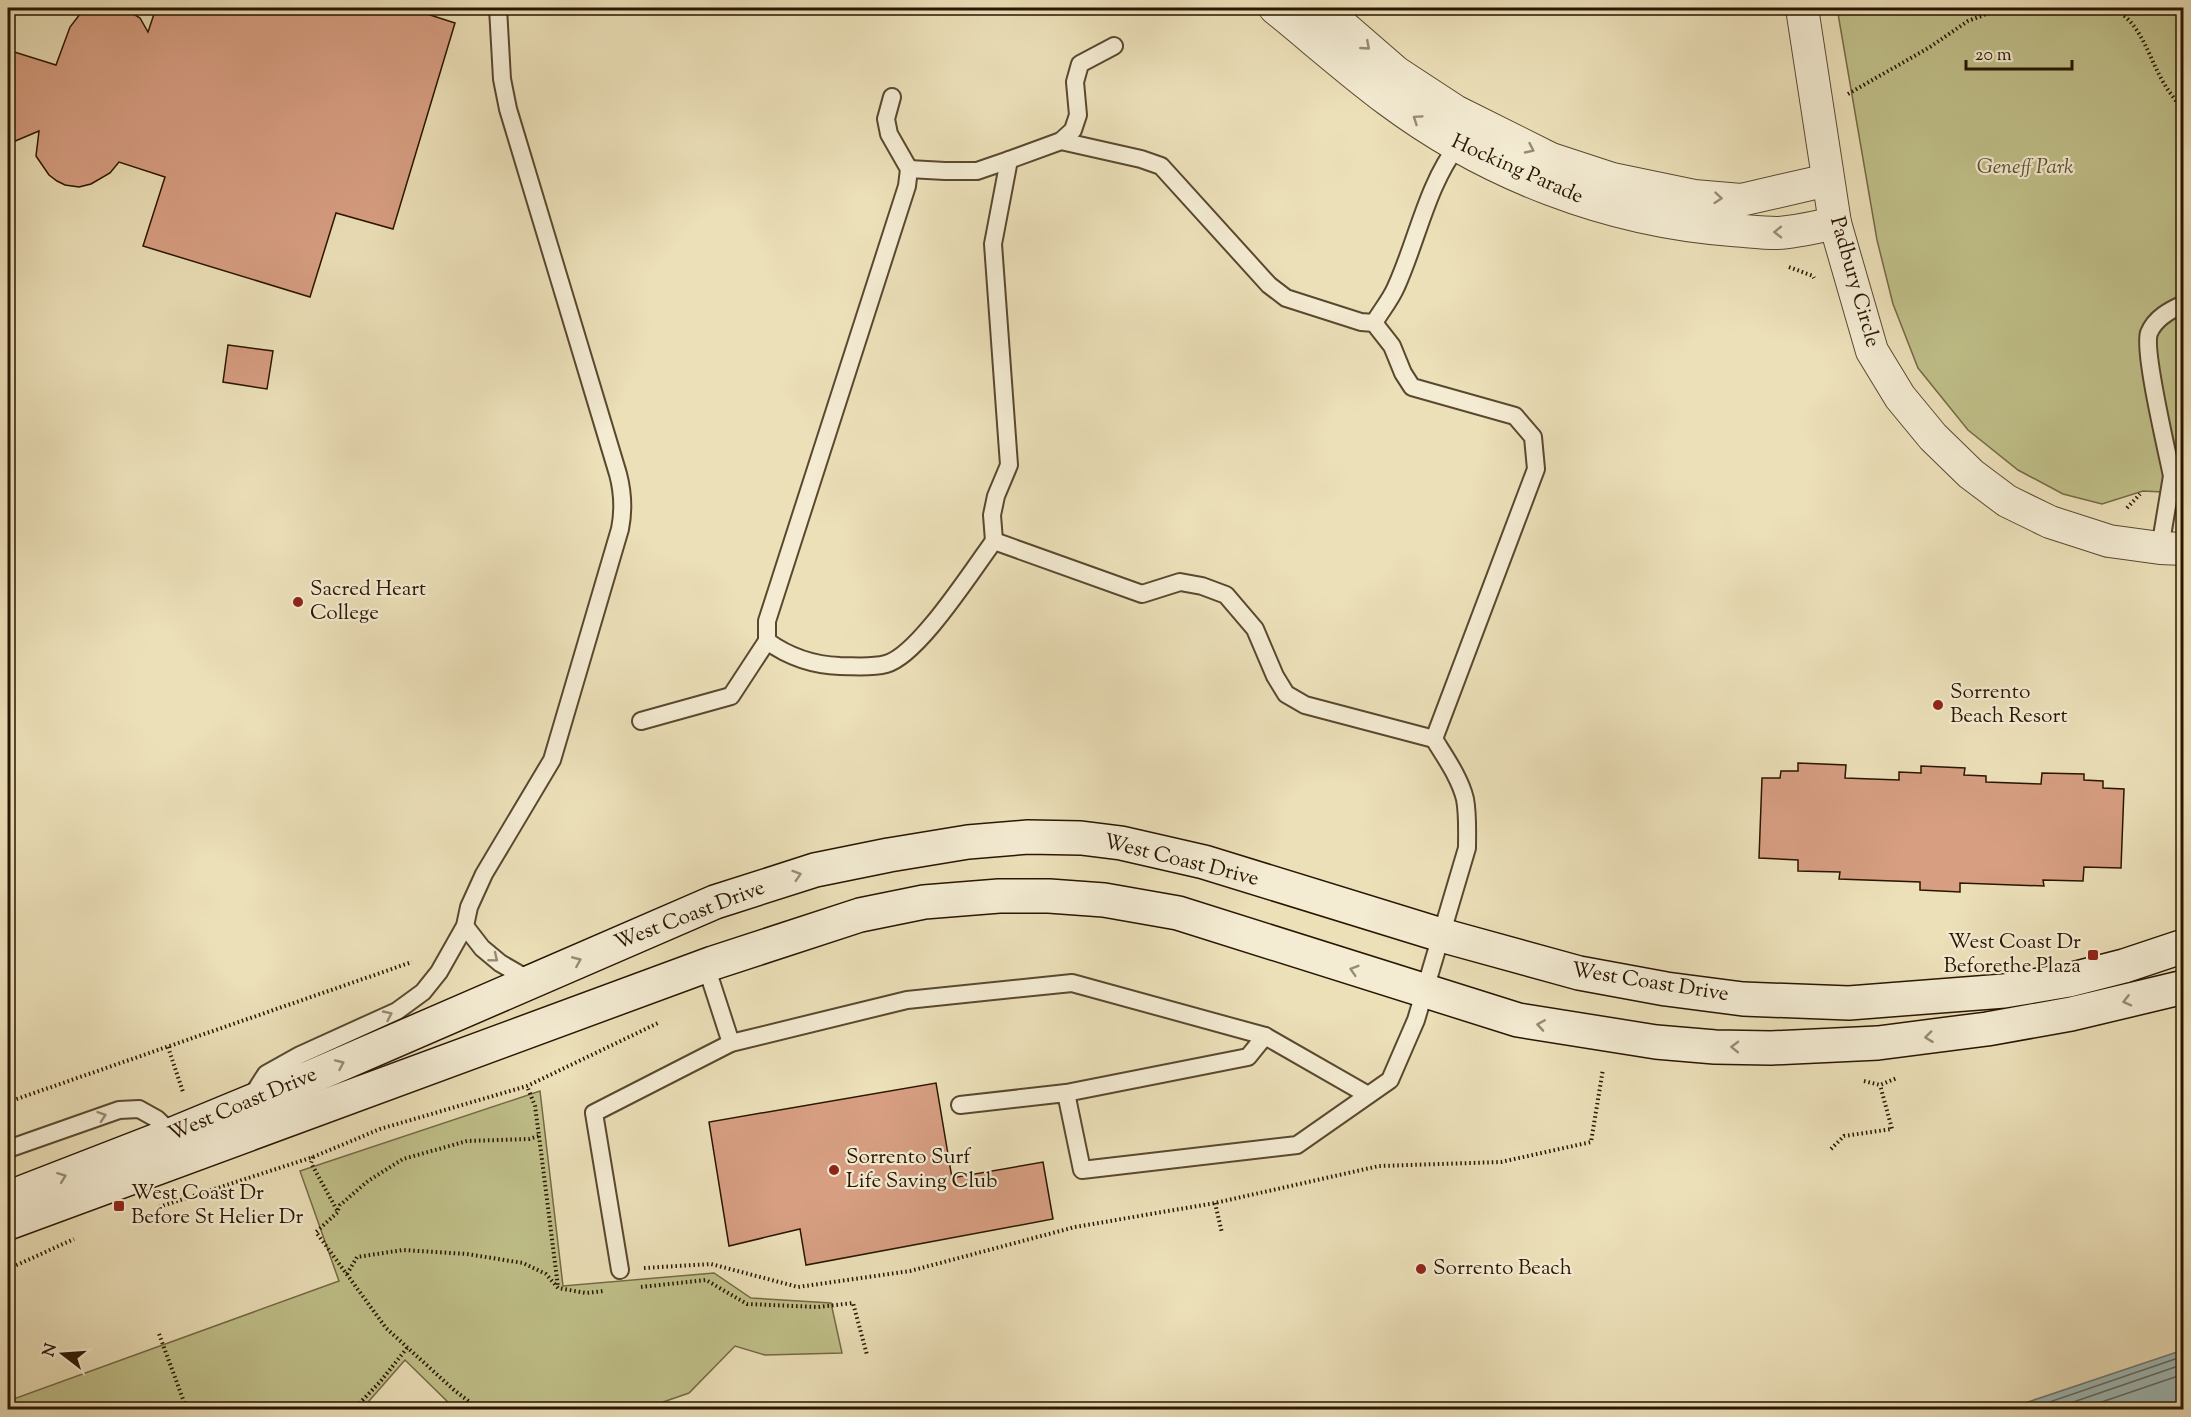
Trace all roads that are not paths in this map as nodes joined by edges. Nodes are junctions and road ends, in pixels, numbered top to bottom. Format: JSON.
{"nodes":[{"id":1,"x":498,"y":8,"type":"edge"},
{"id":2,"x":1275,"y":8,"type":"edge"},
{"id":3,"x":1322,"y":8,"type":"edge"},
{"id":4,"x":1802,"y":8,"type":"edge"},
{"id":5,"x":1114,"y":46,"type":"dead end"},
{"id":6,"x":892,"y":97,"type":"dead end"},
{"id":7,"x":1061,"y":141,"type":"junction"},
{"id":8,"x":1458,"y":145,"type":"junction"},
{"id":9,"x":1009,"y":160,"type":"junction"},
{"id":10,"x":909,"y":169,"type":"junction"},
{"id":11,"x":1828,"y":180,"type":"junction"},
{"id":12,"x":1836,"y":223,"type":"junction"},
{"id":13,"x":2184,"y":304,"type":"edge"},
{"id":14,"x":1374,"y":323,"type":"junction"},
{"id":15,"x":2178,"y":470,"type":"edge"},
{"id":16,"x":994,"y":541,"type":"junction"},
{"id":17,"x":2172,"y":548,"type":"edge"},
{"id":18,"x":767,"y":641,"type":"junction"},
{"id":19,"x":640,"y":721,"type":"dead end"},
{"id":20,"x":1434,"y":739,"type":"junction"},
{"id":21,"x":465,"y":926,"type":"junction"},
{"id":22,"x":1441,"y":935,"type":"junction"},
{"id":23,"x":2184,"y":946,"type":"edge"},
{"id":24,"x":706,"y":966,"type":"junction"},
{"id":25,"x":531,"y":981,"type":"junction"},
{"id":26,"x":2184,"y":987,"type":"edge"},
{"id":27,"x":1424,"y":992,"type":"junction"},
{"id":28,"x":1265,"y":1036,"type":"junction"},
{"id":29,"x":731,"y":1043,"type":"junction"},
{"id":30,"x":1066,"y":1093,"type":"junction"},
{"id":31,"x":1368,"y":1095,"type":"junction"},
{"id":32,"x":257,"y":1099,"type":"junction"},
{"id":33,"x":960,"y":1105,"type":"dead end"},
{"id":34,"x":183,"y":1130,"type":"junction"},
{"id":35,"x":8,"y":1149,"type":"edge"},
{"id":36,"x":8,"y":1198,"type":"edge"},
{"id":37,"x":8,"y":1223,"type":"edge"},
{"id":38,"x":620,"y":1270,"type":"road end"}],
"edges":[{"from":1,"to":21,"type":"lane"},
{"from":8,"to":2,"type":"street","name":"Hocking Parade","one_way":true},
{"from":3,"to":11,"type":"street","name":"Hocking Parade","one_way":true},
{"from":4,"to":11,"type":"street","name":"Padbury Circle"},
{"from":5,"to":7,"type":"lane"},
{"from":6,"to":10,"type":"lane"},
{"from":7,"to":9,"type":"lane"},
{"from":7,"to":14,"type":"lane"},
{"from":12,"to":8,"type":"street","name":"Hocking Parade","one_way":true},
{"from":8,"to":14,"type":"lane"},
{"from":9,"to":10,"type":"lane"},
{"from":9,"to":16,"type":"lane"},
{"from":10,"to":18,"type":"lane"},
{"from":11,"to":12,"type":"street","name":"Padbury Circle"},
{"from":12,"to":17,"type":"street","name":"Padbury Circle"},
{"from":13,"to":15,"type":"lane"},
{"from":14,"to":20,"type":"lane"},
{"from":15,"to":17,"type":"lane"},
{"from":16,"to":18,"type":"lane"},
{"from":16,"to":20,"type":"lane"},
{"from":18,"to":19,"type":"lane"},
{"from":20,"to":22,"type":"lane"},
{"from":21,"to":25,"type":"lane","one_way":true},
{"from":32,"to":21,"type":"lane","one_way":true},
{"from":22,"to":23,"type":"main road","name":"West Coast Drive"},
{"from":25,"to":22,"type":"main road","name":"West Coast Drive","one_way":true},
{"from":22,"to":27,"type":"lane"},
{"from":27,"to":24,"type":"main road","name":"West Coast Drive","one_way":true},
{"from":24,"to":29,"type":"lane"},
{"from":24,"to":37,"type":"main road","name":"West Coast Drive"},
{"from":32,"to":25,"type":"main road","name":"West Coast Drive","one_way":true},
{"from":26,"to":27,"type":"main road","name":"West Coast Drive","one_way":true},
{"from":27,"to":31,"type":"lane"},
{"from":28,"to":29,"type":"lane"},
{"from":28,"to":30,"type":"lane"},
{"from":28,"to":31,"type":"lane"},
{"from":29,"to":38,"type":"lane"},
{"from":30,"to":31,"type":"lane"},
{"from":30,"to":33,"type":"lane"},
{"from":32,"to":34,"type":"main road","name":"West Coast Drive"},
{"from":35,"to":34,"type":"lane","one_way":true},
{"from":36,"to":34,"type":"main road","name":"West Coast Drive","one_way":true}]}
